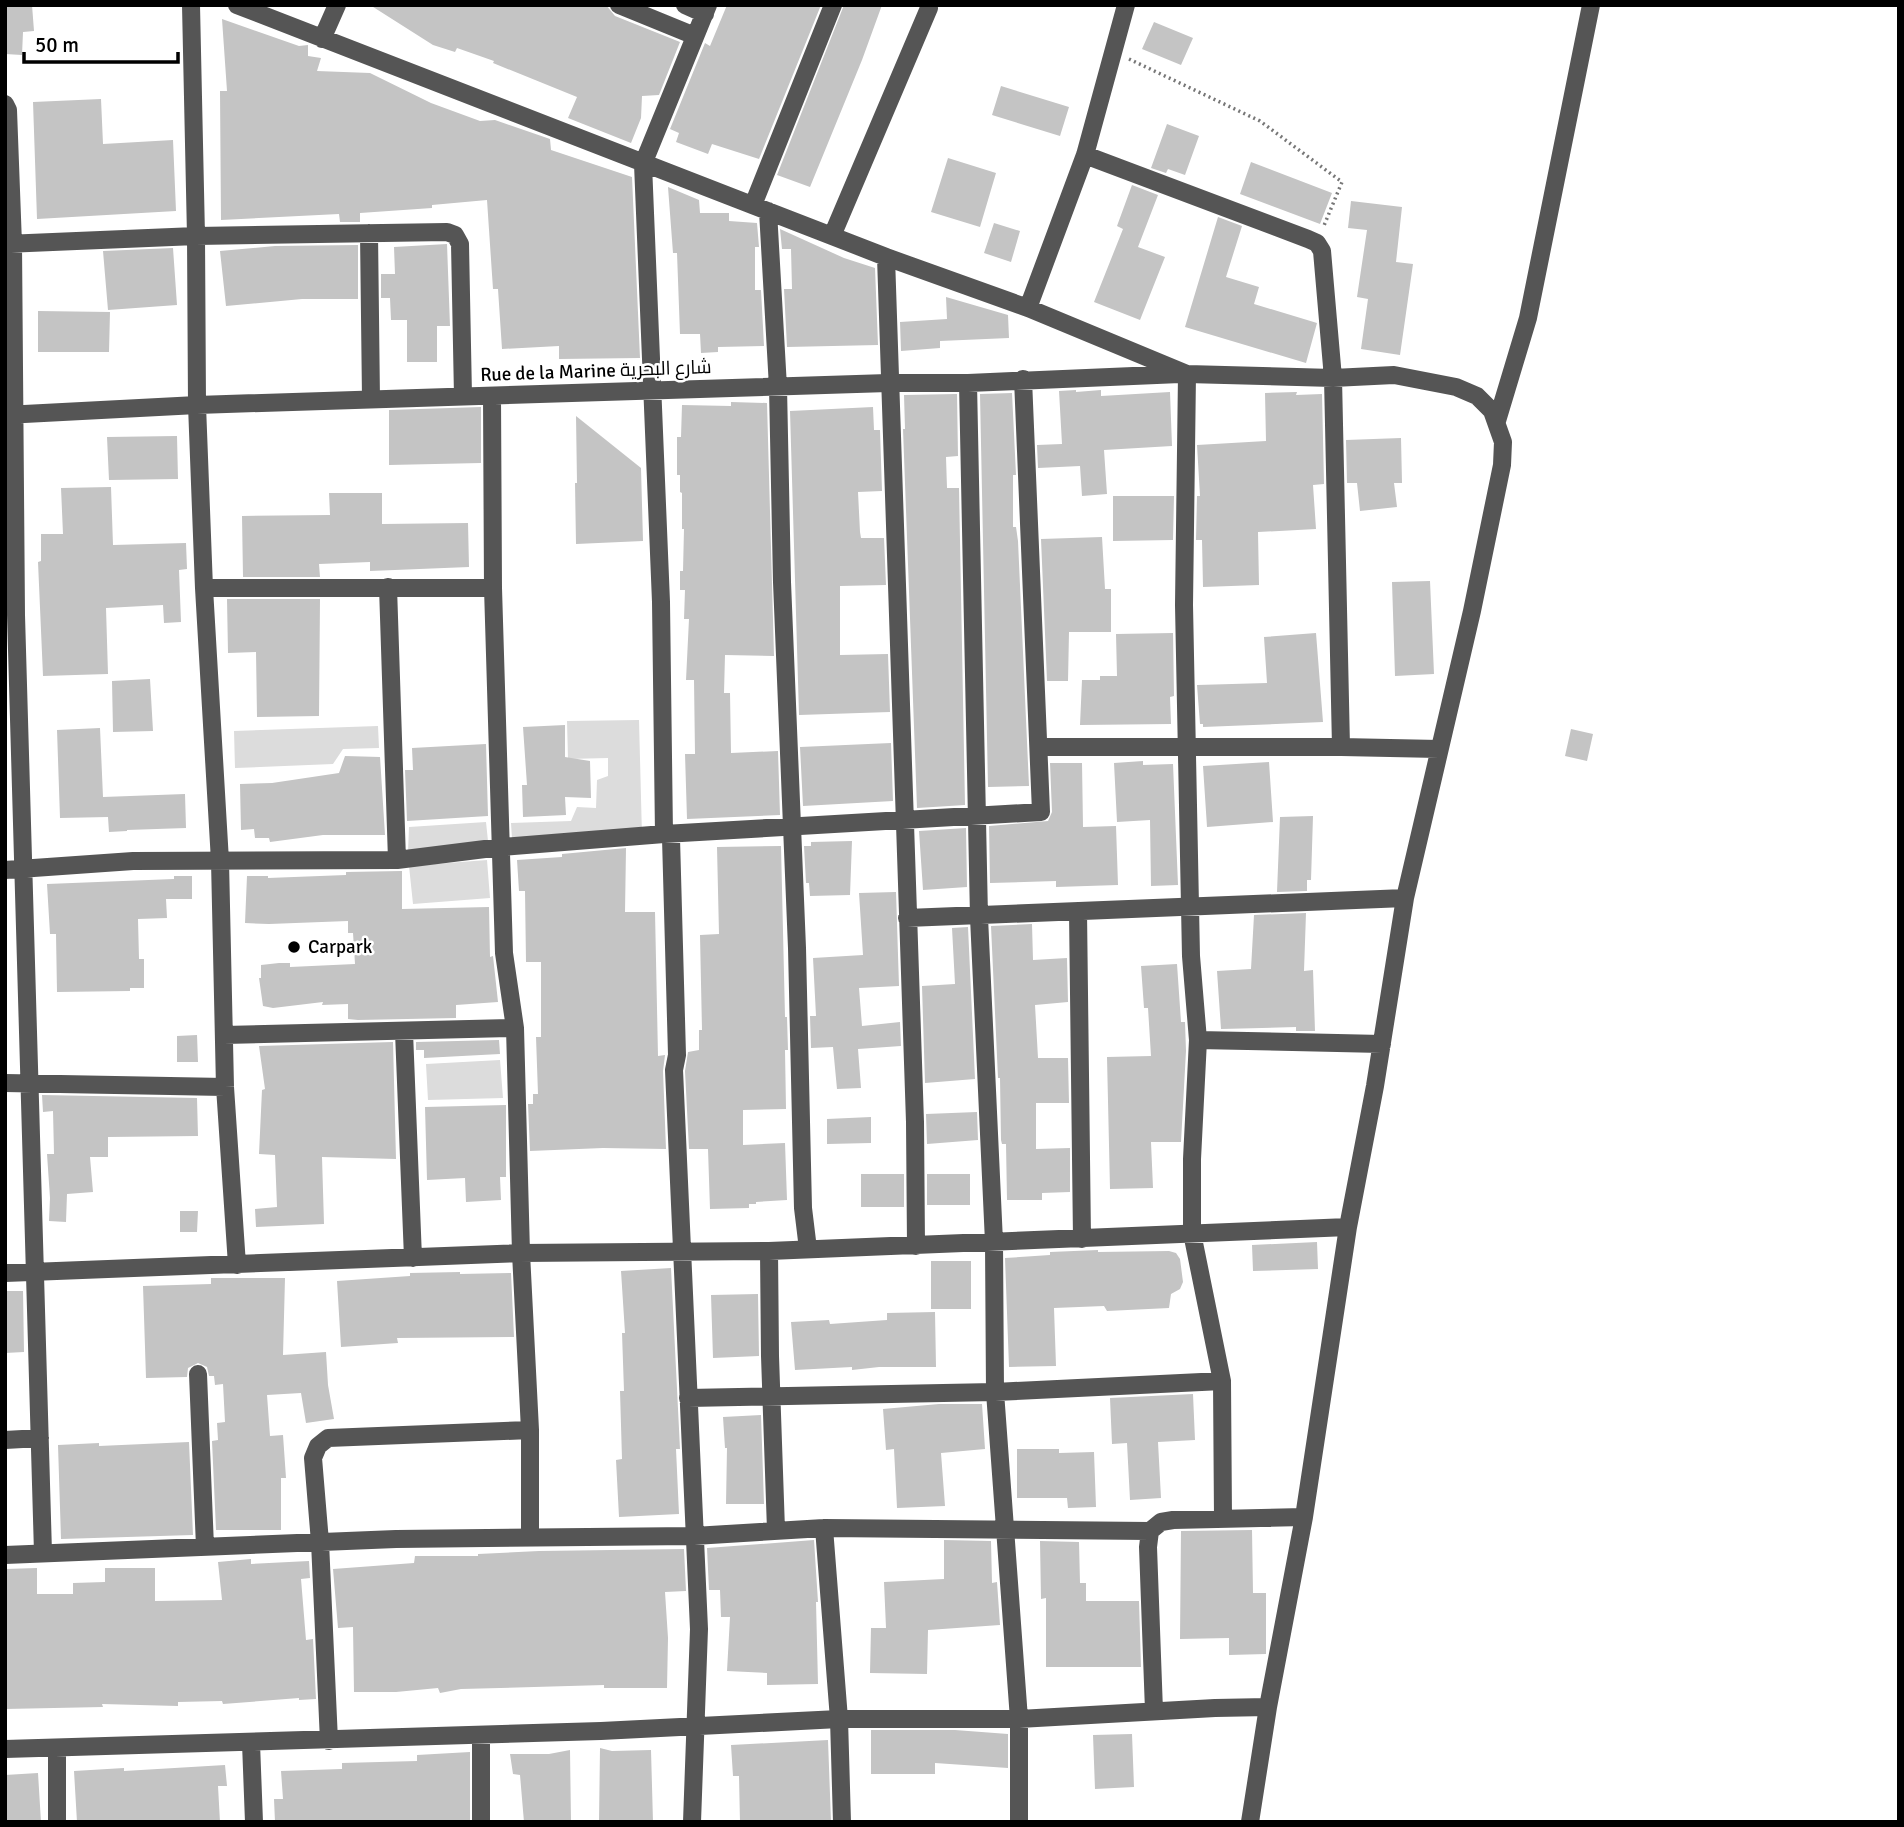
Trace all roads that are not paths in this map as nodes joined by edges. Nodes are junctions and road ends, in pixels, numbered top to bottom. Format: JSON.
{"nodes":[{"id":1,"x":191,"y":5,"type":"edge"},
{"id":2,"x":237,"y":5,"type":"edge"},
{"id":3,"x":337,"y":5,"type":"edge"},
{"id":4,"x":619,"y":5,"type":"edge"},
{"id":5,"x":685,"y":5,"type":"edge"},
{"id":6,"x":833,"y":5,"type":"edge"},
{"id":7,"x":1126,"y":5,"type":"edge"},
{"id":8,"x":1591,"y":5,"type":"edge"},
{"id":9,"x":929,"y":8,"type":"dead end"},
{"id":10,"x":706,"y":10,"type":"edge"},
{"id":11,"x":695,"y":36,"type":"junction"},
{"id":12,"x":322,"y":39,"type":"junction"},
{"id":13,"x":5,"y":104,"type":"edge"},
{"id":14,"x":1085,"y":155,"type":"junction"},
{"id":15,"x":643,"y":164,"type":"junction"},
{"id":16,"x":761,"y":208,"type":"junction"},
{"id":17,"x":369,"y":233,"type":"junction"},
{"id":18,"x":196,"y":236,"type":"junction"},
{"id":19,"x":832,"y":236,"type":"junction"},
{"id":20,"x":9,"y":244,"type":"edge"},
{"id":21,"x":886,"y":257,"type":"junction"},
{"id":22,"x":1028,"y":309,"type":"junction"},
{"id":23,"x":1187,"y":374,"type":"junction"},
{"id":24,"x":1333,"y":377,"type":"junction"},
{"id":25,"x":1023,"y":379,"type":"junction"},
{"id":26,"x":888,"y":383,"type":"junction"},
{"id":27,"x":968,"y":383,"type":"junction"},
{"id":28,"x":778,"y":387,"type":"junction"},
{"id":29,"x":654,"y":391,"type":"junction"},
{"id":30,"x":463,"y":396,"type":"junction"},
{"id":31,"x":492,"y":396,"type":"junction"},
{"id":32,"x":371,"y":399,"type":"junction"},
{"id":33,"x":197,"y":405,"type":"junction"},
{"id":34,"x":9,"y":415,"type":"edge"},
{"id":35,"x":1497,"y":421,"type":"junction"},
{"id":36,"x":388,"y":586,"type":"junction"},
{"id":37,"x":204,"y":587,"type":"junction"},
{"id":38,"x":493,"y":588,"type":"junction"},
{"id":39,"x":1186,"y":746,"type":"junction"},
{"id":40,"x":1039,"y":747,"type":"junction"},
{"id":41,"x":1341,"y":747,"type":"junction"},
{"id":42,"x":1439,"y":749,"type":"junction"},
{"id":43,"x":976,"y":814,"type":"junction"},
{"id":44,"x":904,"y":821,"type":"junction"},
{"id":45,"x":792,"y":827,"type":"junction"},
{"id":46,"x":664,"y":834,"type":"junction"},
{"id":47,"x":501,"y":848,"type":"junction"},
{"id":48,"x":397,"y":860,"type":"junction"},
{"id":49,"x":220,"y":861,"type":"junction"},
{"id":50,"x":14,"y":869,"type":"edge"},
{"id":51,"x":1405,"y":898,"type":"junction"},
{"id":52,"x":1191,"y":905,"type":"junction"},
{"id":53,"x":1078,"y":911,"type":"junction"},
{"id":54,"x":979,"y":916,"type":"junction"},
{"id":55,"x":907,"y":918,"type":"junction"},
{"id":56,"x":515,"y":1028,"type":"junction"},
{"id":57,"x":404,"y":1032,"type":"junction"},
{"id":58,"x":224,"y":1035,"type":"junction"},
{"id":59,"x":1198,"y":1040,"type":"junction"},
{"id":60,"x":1382,"y":1044,"type":"junction"},
{"id":61,"x":30,"y":1082,"type":"junction"},
{"id":62,"x":5,"y":1083,"type":"edge"},
{"id":63,"x":225,"y":1087,"type":"junction"},
{"id":64,"x":1348,"y":1227,"type":"junction"},
{"id":65,"x":1192,"y":1233,"type":"junction"},
{"id":66,"x":1082,"y":1239,"type":"junction"},
{"id":67,"x":994,"y":1242,"type":"junction"},
{"id":68,"x":916,"y":1246,"type":"junction"},
{"id":69,"x":808,"y":1249,"type":"junction"},
{"id":70,"x":682,"y":1250,"type":"junction"},
{"id":71,"x":769,"y":1251,"type":"junction"},
{"id":72,"x":520,"y":1253,"type":"junction"},
{"id":73,"x":413,"y":1258,"type":"junction"},
{"id":74,"x":237,"y":1265,"type":"junction"},
{"id":75,"x":35,"y":1272,"type":"junction"},
{"id":76,"x":5,"y":1273,"type":"edge"},
{"id":77,"x":198,"y":1374,"type":"dead end"},
{"id":78,"x":1222,"y":1381,"type":"junction"},
{"id":79,"x":995,"y":1392,"type":"junction"},
{"id":80,"x":688,"y":1398,"type":"junction"},
{"id":81,"x":771,"y":1398,"type":"junction"},
{"id":82,"x":530,"y":1430,"type":"junction"},
{"id":83,"x":40,"y":1438,"type":"junction"},
{"id":84,"x":5,"y":1440,"type":"edge"},
{"id":85,"x":1304,"y":1517,"type":"junction"},
{"id":86,"x":1223,"y":1519,"type":"junction"},
{"id":87,"x":824,"y":1528,"type":"junction"},
{"id":88,"x":1006,"y":1528,"type":"junction"},
{"id":89,"x":776,"y":1530,"type":"junction"},
{"id":90,"x":1150,"y":1531,"type":"junction"},
{"id":91,"x":694,"y":1536,"type":"junction"},
{"id":92,"x":530,"y":1537,"type":"junction"},
{"id":93,"x":320,"y":1542,"type":"junction"},
{"id":94,"x":205,"y":1546,"type":"junction"},
{"id":95,"x":43,"y":1553,"type":"junction"},
{"id":96,"x":5,"y":1555,"type":"edge"},
{"id":97,"x":1268,"y":1707,"type":"junction"},
{"id":98,"x":1154,"y":1711,"type":"junction"},
{"id":99,"x":839,"y":1719,"type":"junction"},
{"id":100,"x":1018,"y":1719,"type":"junction"},
{"id":101,"x":696,"y":1727,"type":"junction"},
{"id":102,"x":481,"y":1735,"type":"junction"},
{"id":103,"x":329,"y":1741,"type":"junction"},
{"id":104,"x":251,"y":1743,"type":"junction"},
{"id":105,"x":57,"y":1748,"type":"junction"},
{"id":106,"x":5,"y":1749,"type":"edge"},
{"id":107,"x":57,"y":1822,"type":"edge"},
{"id":108,"x":254,"y":1822,"type":"edge"},
{"id":109,"x":481,"y":1822,"type":"edge"},
{"id":110,"x":692,"y":1822,"type":"edge"},
{"id":111,"x":842,"y":1822,"type":"edge"},
{"id":112,"x":1019,"y":1822,"type":"edge"},
{"id":113,"x":1250,"y":1822,"type":"edge"}],
"edges":[{"from":1,"to":18,"type":"street"},
{"from":2,"to":12,"type":"street"},
{"from":3,"to":12,"type":"street"},
{"from":4,"to":11,"type":"street"},
{"from":5,"to":10,"type":"street"},
{"from":6,"to":16,"type":"street"},
{"from":7,"to":14,"type":"street"},
{"from":8,"to":35,"type":"street"},
{"from":9,"to":19,"type":"street"},
{"from":10,"to":11,"type":"street"},
{"from":11,"to":15,"type":"street"},
{"from":12,"to":15,"type":"street"},
{"from":13,"to":20,"type":"street"},
{"from":14,"to":22,"type":"street"},
{"from":14,"to":24,"type":"street"},
{"from":15,"to":16,"type":"street"},
{"from":15,"to":29,"type":"street"},
{"from":16,"to":19,"type":"street"},
{"from":16,"to":28,"type":"street"},
{"from":17,"to":18,"type":"street"},
{"from":17,"to":30,"type":"street"},
{"from":17,"to":32,"type":"street"},
{"from":18,"to":20,"type":"street"},
{"from":18,"to":33,"type":"street"},
{"from":19,"to":21,"type":"street"},
{"from":20,"to":34,"type":"street"},
{"from":21,"to":22,"type":"street"},
{"from":21,"to":26,"type":"street"},
{"from":22,"to":23,"type":"street"},
{"from":23,"to":24,"type":"street","name":"Rue de la Marine شارع البحرية"},
{"from":23,"to":25,"type":"street","name":"Rue de la Marine شارع البحرية"},
{"from":23,"to":39,"type":"street"},
{"from":24,"to":35,"type":"street","name":"Rue de la Marine شارع البحرية"},
{"from":24,"to":41,"type":"street"},
{"from":25,"to":27,"type":"street","name":"Rue de la Marine شارع البحرية"},
{"from":25,"to":40,"type":"street"},
{"from":26,"to":27,"type":"street","name":"Rue de la Marine شارع البحرية"},
{"from":26,"to":28,"type":"street","name":"Rue de la Marine شارع البحرية"},
{"from":26,"to":44,"type":"street"},
{"from":27,"to":43,"type":"street"},
{"from":28,"to":29,"type":"street","name":"Rue de la Marine شارع البحرية"},
{"from":28,"to":45,"type":"street"},
{"from":29,"to":31,"type":"street","name":"Rue de la Marine شارع البحرية"},
{"from":29,"to":46,"type":"street"},
{"from":30,"to":31,"type":"street","name":"Rue de la Marine شارع البحرية"},
{"from":30,"to":32,"type":"street","name":"Rue de la Marine شارع البحرية"},
{"from":31,"to":38,"type":"street"},
{"from":32,"to":33,"type":"street","name":"Rue de la Marine شارع البحرية"},
{"from":33,"to":34,"type":"street","name":"Rue de la Marine شارع البحرية"},
{"from":33,"to":37,"type":"street"},
{"from":34,"to":50,"type":"street"},
{"from":35,"to":42,"type":"street"},
{"from":36,"to":37,"type":"street"},
{"from":36,"to":38,"type":"street"},
{"from":36,"to":48,"type":"street"},
{"from":37,"to":49,"type":"street"},
{"from":38,"to":47,"type":"street"},
{"from":39,"to":40,"type":"street"},
{"from":39,"to":41,"type":"street"},
{"from":39,"to":52,"type":"street"},
{"from":40,"to":43,"type":"street"},
{"from":41,"to":42,"type":"street"},
{"from":42,"to":51,"type":"street"},
{"from":43,"to":44,"type":"street"},
{"from":43,"to":54,"type":"street"},
{"from":44,"to":45,"type":"street"},
{"from":44,"to":55,"type":"street"},
{"from":45,"to":46,"type":"street"},
{"from":45,"to":69,"type":"street"},
{"from":46,"to":47,"type":"street"},
{"from":46,"to":70,"type":"street"},
{"from":47,"to":48,"type":"street"},
{"from":47,"to":56,"type":"street"},
{"from":48,"to":49,"type":"street"},
{"from":49,"to":50,"type":"street"},
{"from":49,"to":58,"type":"street"},
{"from":50,"to":61,"type":"street"},
{"from":51,"to":52,"type":"street"},
{"from":51,"to":60,"type":"street"},
{"from":52,"to":53,"type":"street"},
{"from":52,"to":59,"type":"street"},
{"from":53,"to":54,"type":"street"},
{"from":53,"to":66,"type":"street"},
{"from":54,"to":55,"type":"street"},
{"from":54,"to":67,"type":"street"},
{"from":55,"to":68,"type":"street"},
{"from":56,"to":57,"type":"street"},
{"from":56,"to":72,"type":"street"},
{"from":57,"to":58,"type":"street"},
{"from":57,"to":73,"type":"street"},
{"from":58,"to":63,"type":"street"},
{"from":59,"to":60,"type":"street"},
{"from":59,"to":65,"type":"street"},
{"from":60,"to":64,"type":"street"},
{"from":61,"to":62,"type":"street"},
{"from":61,"to":63,"type":"street"},
{"from":61,"to":75,"type":"street"},
{"from":63,"to":74,"type":"street"},
{"from":64,"to":65,"type":"street"},
{"from":64,"to":85,"type":"street"},
{"from":65,"to":66,"type":"street"},
{"from":65,"to":78,"type":"street"},
{"from":66,"to":67,"type":"street"},
{"from":67,"to":68,"type":"street"},
{"from":67,"to":79,"type":"street"},
{"from":68,"to":69,"type":"street"},
{"from":69,"to":71,"type":"street"},
{"from":70,"to":71,"type":"street"},
{"from":70,"to":72,"type":"street"},
{"from":70,"to":80,"type":"street"},
{"from":71,"to":81,"type":"street"},
{"from":72,"to":73,"type":"street"},
{"from":72,"to":82,"type":"street"},
{"from":73,"to":74,"type":"street"},
{"from":74,"to":75,"type":"street"},
{"from":75,"to":76,"type":"street"},
{"from":75,"to":83,"type":"street"},
{"from":77,"to":94,"type":"street"},
{"from":78,"to":79,"type":"street"},
{"from":78,"to":86,"type":"street"},
{"from":79,"to":81,"type":"street"},
{"from":79,"to":88,"type":"street"},
{"from":80,"to":81,"type":"street"},
{"from":80,"to":91,"type":"street"},
{"from":81,"to":89,"type":"street"},
{"from":82,"to":92,"type":"street"},
{"from":82,"to":93,"type":"street"},
{"from":83,"to":84,"type":"street"},
{"from":83,"to":95,"type":"street"},
{"from":85,"to":86,"type":"street"},
{"from":85,"to":97,"type":"street"},
{"from":86,"to":90,"type":"street"},
{"from":87,"to":88,"type":"street"},
{"from":87,"to":89,"type":"street"},
{"from":87,"to":99,"type":"street"},
{"from":88,"to":90,"type":"street"},
{"from":88,"to":100,"type":"street"},
{"from":89,"to":91,"type":"street"},
{"from":90,"to":98,"type":"street"},
{"from":91,"to":92,"type":"street"},
{"from":91,"to":101,"type":"street"},
{"from":92,"to":93,"type":"street"},
{"from":93,"to":94,"type":"street"},
{"from":93,"to":103,"type":"street"},
{"from":94,"to":95,"type":"street"},
{"from":95,"to":96,"type":"street"},
{"from":97,"to":98,"type":"street"},
{"from":97,"to":113,"type":"street"},
{"from":98,"to":100,"type":"street"},
{"from":99,"to":100,"type":"street"},
{"from":99,"to":101,"type":"street"},
{"from":99,"to":111,"type":"street"},
{"from":100,"to":112,"type":"street"},
{"from":101,"to":102,"type":"street"},
{"from":101,"to":110,"type":"street"},
{"from":102,"to":103,"type":"street"},
{"from":102,"to":109,"type":"street"},
{"from":103,"to":104,"type":"street"},
{"from":104,"to":105,"type":"street"},
{"from":104,"to":108,"type":"street"},
{"from":105,"to":106,"type":"street"},
{"from":105,"to":107,"type":"street"}]}
